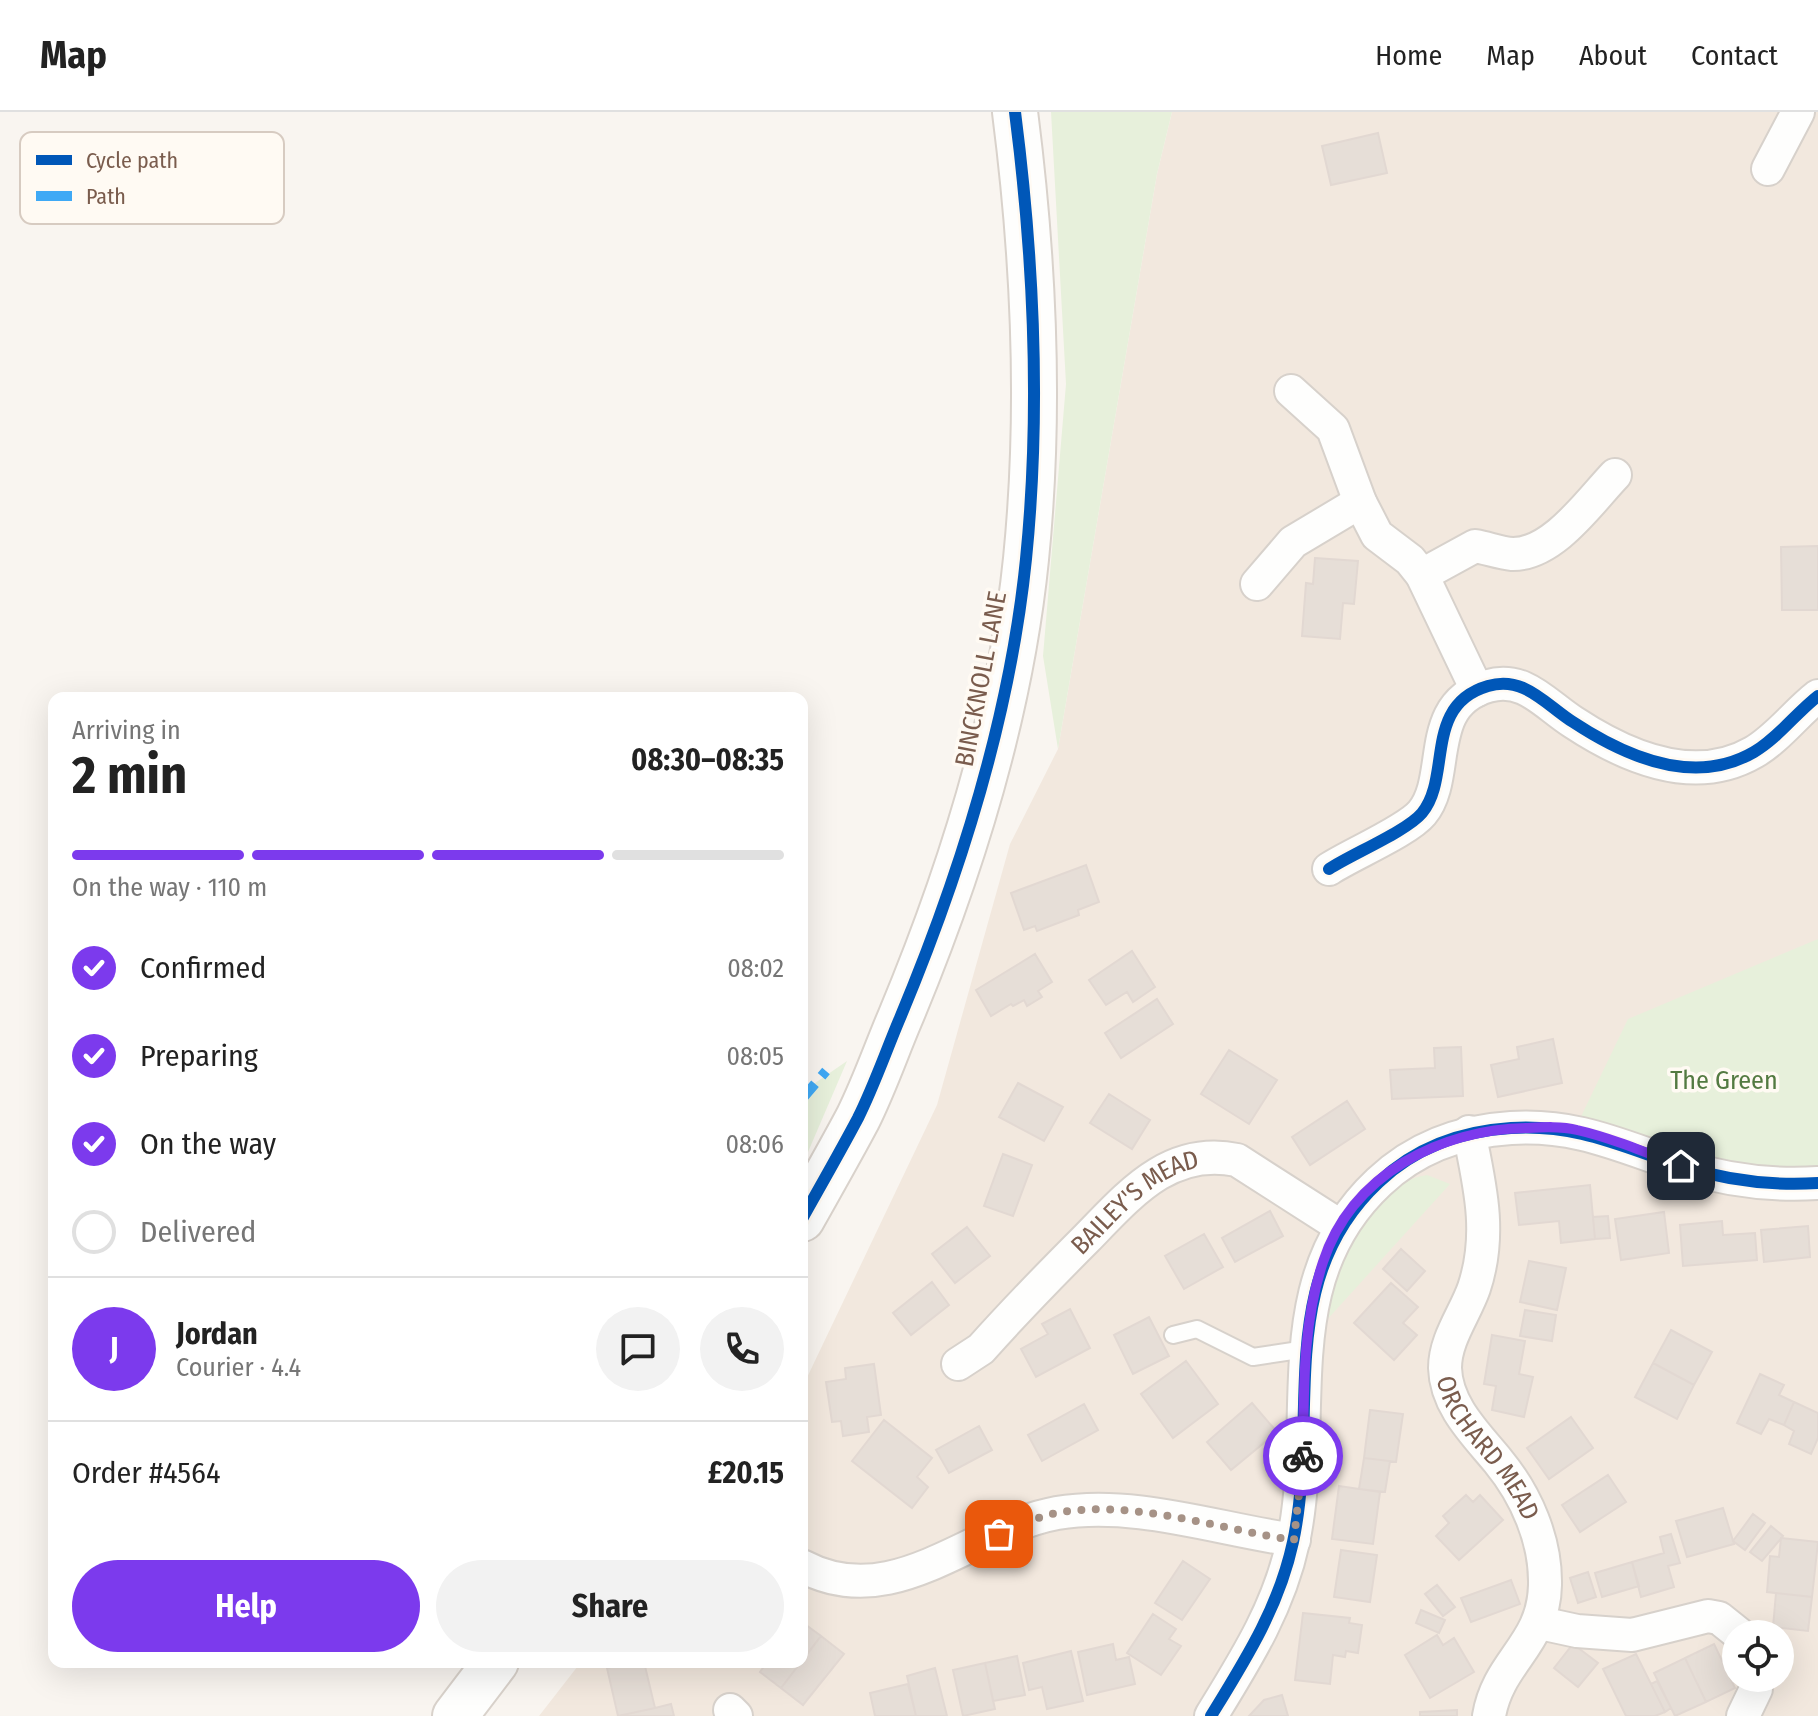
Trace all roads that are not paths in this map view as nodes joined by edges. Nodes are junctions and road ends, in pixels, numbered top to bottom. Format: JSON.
{"nodes":[{"id":1,"x":1015,"y":112,"type":"edge"},
{"id":2,"x":1798,"y":112,"type":"edge"},
{"id":3,"x":1768,"y":169,"type":"dead end"},
{"id":4,"x":1291,"y":391,"type":"dead end"},
{"id":5,"x":1615,"y":475,"type":"dead end"},
{"id":6,"x":1360,"y":502,"type":"junction"},
{"id":7,"x":1422,"y":575,"type":"junction"},
{"id":8,"x":1257,"y":584,"type":"dead end"},
{"id":9,"x":1477,"y":690,"type":"junction"},
{"id":10,"x":1818,"y":696,"type":"edge"},
{"id":11,"x":1329,"y":869,"type":"dead end"},
{"id":12,"x":1469,"y":1132,"type":"junction"},
{"id":13,"x":1818,"y":1183,"type":"edge"},
{"id":14,"x":808,"y":1208,"type":"edge"},
{"id":15,"x":1340,"y":1226,"type":"junction"},
{"id":16,"x":1173,"y":1335,"type":"dead end"},
{"id":17,"x":1306,"y":1349,"type":"junction"},
{"id":18,"x":958,"y":1364,"type":"dead end"},
{"id":19,"x":1294,"y":1540,"type":"junction"},
{"id":20,"x":808,"y":1569,"type":"edge"},
{"id":21,"x":1722,"y":1620,"type":"edge"},
{"id":22,"x":1540,"y":1623,"type":"junction"},
{"id":23,"x":491,"y":1668,"type":"edge"},
{"id":24,"x":1755,"y":1692,"type":"edge"},
{"id":25,"x":455,"y":1716,"type":"edge"},
{"id":26,"x":1211,"y":1716,"type":"edge"},
{"id":27,"x":1489,"y":1716,"type":"edge"},
{"id":28,"x":1743,"y":1716,"type":"edge"}],
"edges":[{"from":1,"to":14,"type":"street","name":"BINCKNOLL LANE"},
{"from":2,"to":3,"type":"street"},
{"from":4,"to":6,"type":"street"},
{"from":5,"to":7,"type":"street"},
{"from":6,"to":7,"type":"street"},
{"from":6,"to":8,"type":"street"},
{"from":7,"to":9,"type":"street"},
{"from":9,"to":10,"type":"street"},
{"from":9,"to":11,"type":"street"},
{"from":12,"to":13,"type":"street"},
{"from":12,"to":15,"type":"street"},
{"from":12,"to":22,"type":"street","name":"ORCHARD MEAD"},
{"from":15,"to":17,"type":"street"},
{"from":15,"to":18,"type":"street","name":"BAILEY'S MEAD"},
{"from":16,"to":17,"type":"lane"},
{"from":17,"to":19,"type":"street"},
{"from":19,"to":20,"type":"street"},
{"from":19,"to":26,"type":"street"},
{"from":21,"to":22,"type":"street"},
{"from":22,"to":27,"type":"street"},
{"from":23,"to":25,"type":"street"},
{"from":24,"to":28,"type":"street"}]}
